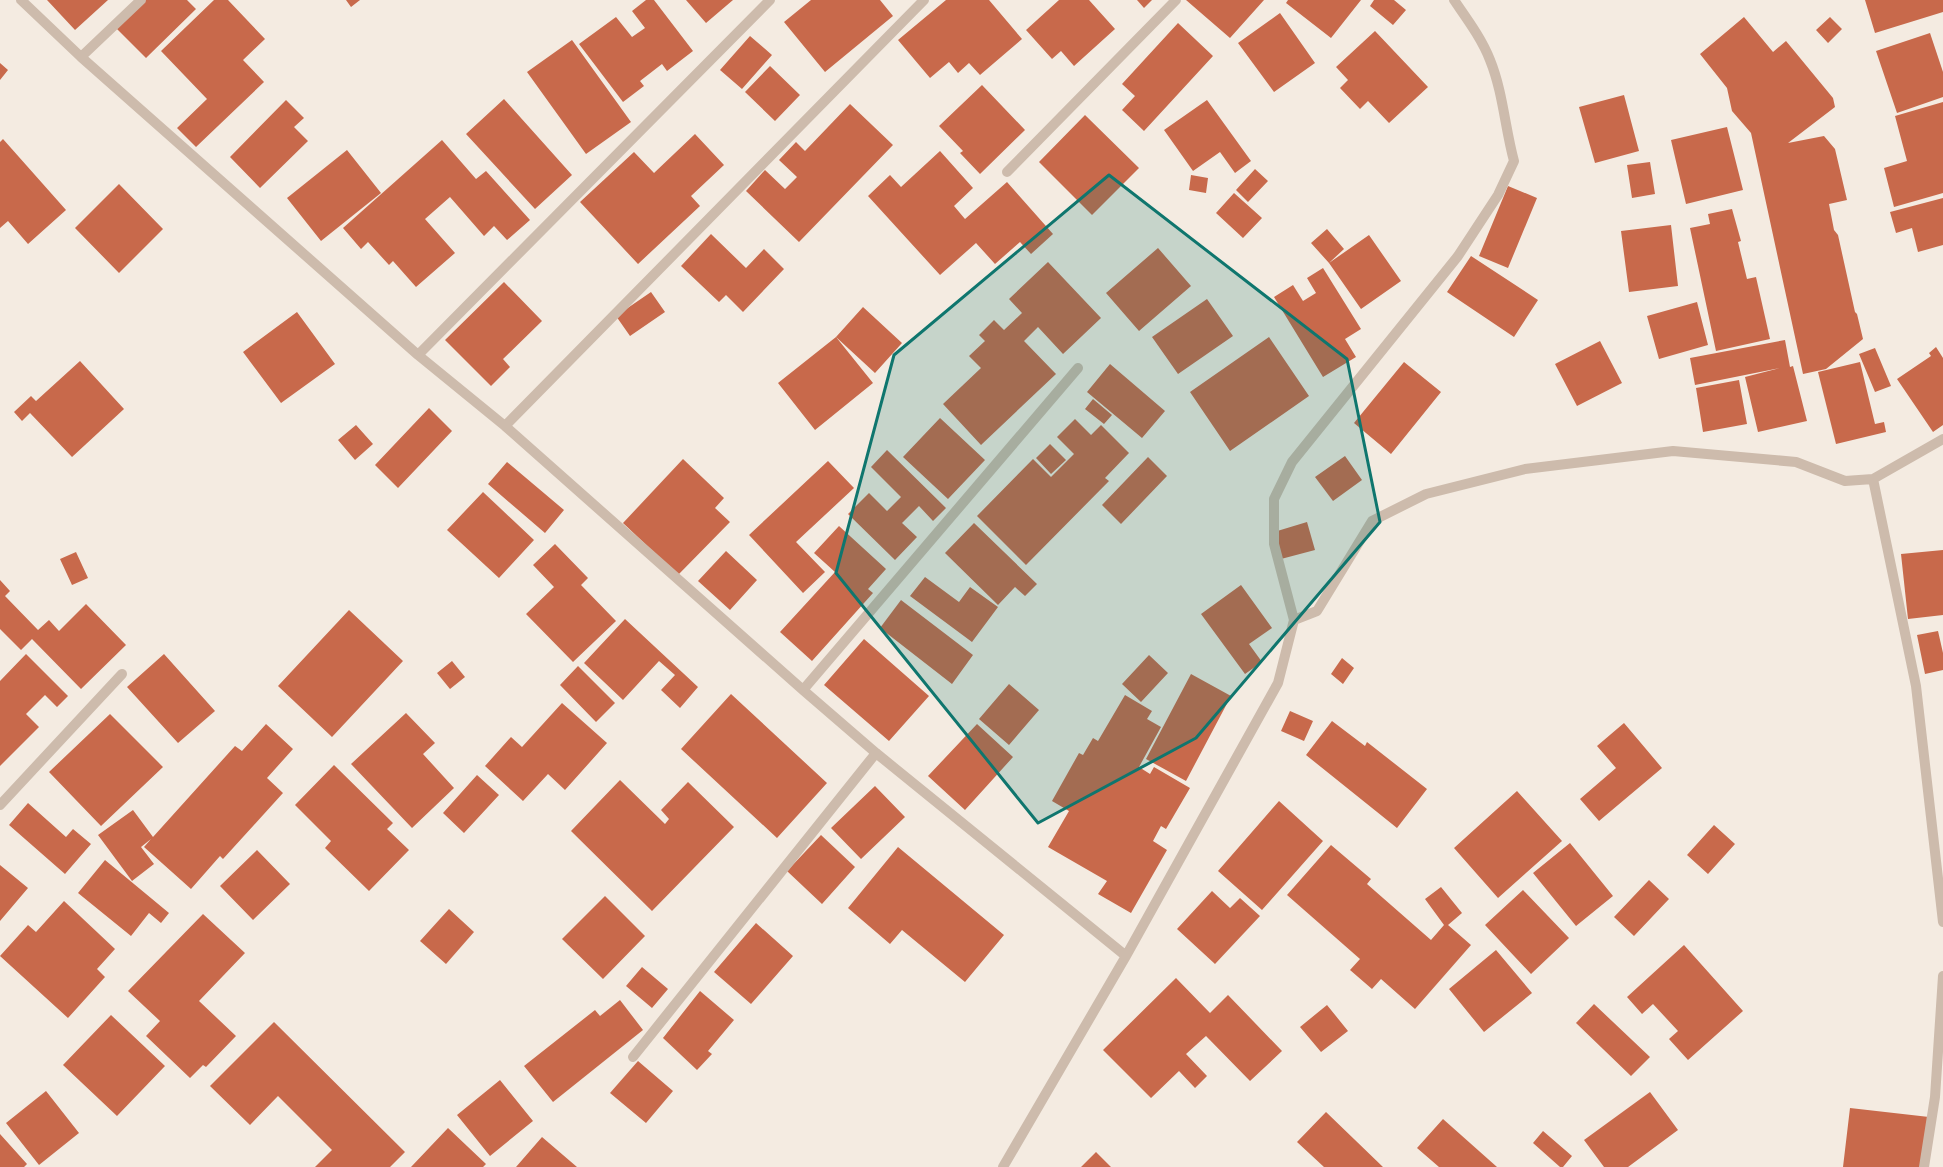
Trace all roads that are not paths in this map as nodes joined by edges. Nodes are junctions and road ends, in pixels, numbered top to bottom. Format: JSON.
{"nodes":[{"id":1,"x":20,"y":0,"type":"edge"},
{"id":2,"x":141,"y":0,"type":"edge"},
{"id":3,"x":770,"y":0,"type":"edge"},
{"id":4,"x":924,"y":0,"type":"edge"},
{"id":5,"x":1176,"y":0,"type":"edge"},
{"id":6,"x":1454,"y":0,"type":"edge"},
{"id":7,"x":81,"y":57,"type":"junction"},
{"id":8,"x":1007,"y":172,"type":"dead end"},
{"id":9,"x":418,"y":355,"type":"junction"},
{"id":10,"x":1078,"y":368,"type":"dead end"},
{"id":11,"x":504,"y":426,"type":"junction"},
{"id":12,"x":1943,"y":439,"type":"edge"},
{"id":13,"x":1873,"y":480,"type":"junction"},
{"id":14,"x":1294,"y":620,"type":"junction"},
{"id":15,"x":122,"y":674,"type":"dead end"},
{"id":16,"x":803,"y":690,"type":"junction"},
{"id":17,"x":876,"y":753,"type":"junction"},
{"id":18,"x":0,"y":805,"type":"edge"},
{"id":19,"x":1943,"y":922,"type":"edge"},
{"id":20,"x":1126,"y":956,"type":"junction"},
{"id":21,"x":1943,"y":976,"type":"edge"},
{"id":22,"x":633,"y":1057,"type":"dead end"},
{"id":23,"x":1008,"y":1165,"type":"edge"},
{"id":24,"x":1924,"y":1167,"type":"edge"}],
"edges":[{"from":1,"to":7,"type":"street"},
{"from":2,"to":7,"type":"street"},
{"from":3,"to":9,"type":"street"},
{"from":4,"to":11,"type":"street"},
{"from":5,"to":8,"type":"street"},
{"from":6,"to":14,"type":"street"},
{"from":7,"to":9,"type":"street"},
{"from":9,"to":11,"type":"street"},
{"from":10,"to":16,"type":"street"},
{"from":11,"to":16,"type":"street"},
{"from":12,"to":13,"type":"street"},
{"from":13,"to":14,"type":"street"},
{"from":13,"to":19,"type":"street"},
{"from":14,"to":20,"type":"street"},
{"from":15,"to":18,"type":"street"},
{"from":16,"to":17,"type":"street"},
{"from":17,"to":20,"type":"street"},
{"from":17,"to":22,"type":"street"},
{"from":20,"to":23,"type":"street"},
{"from":21,"to":24,"type":"street"}]}
